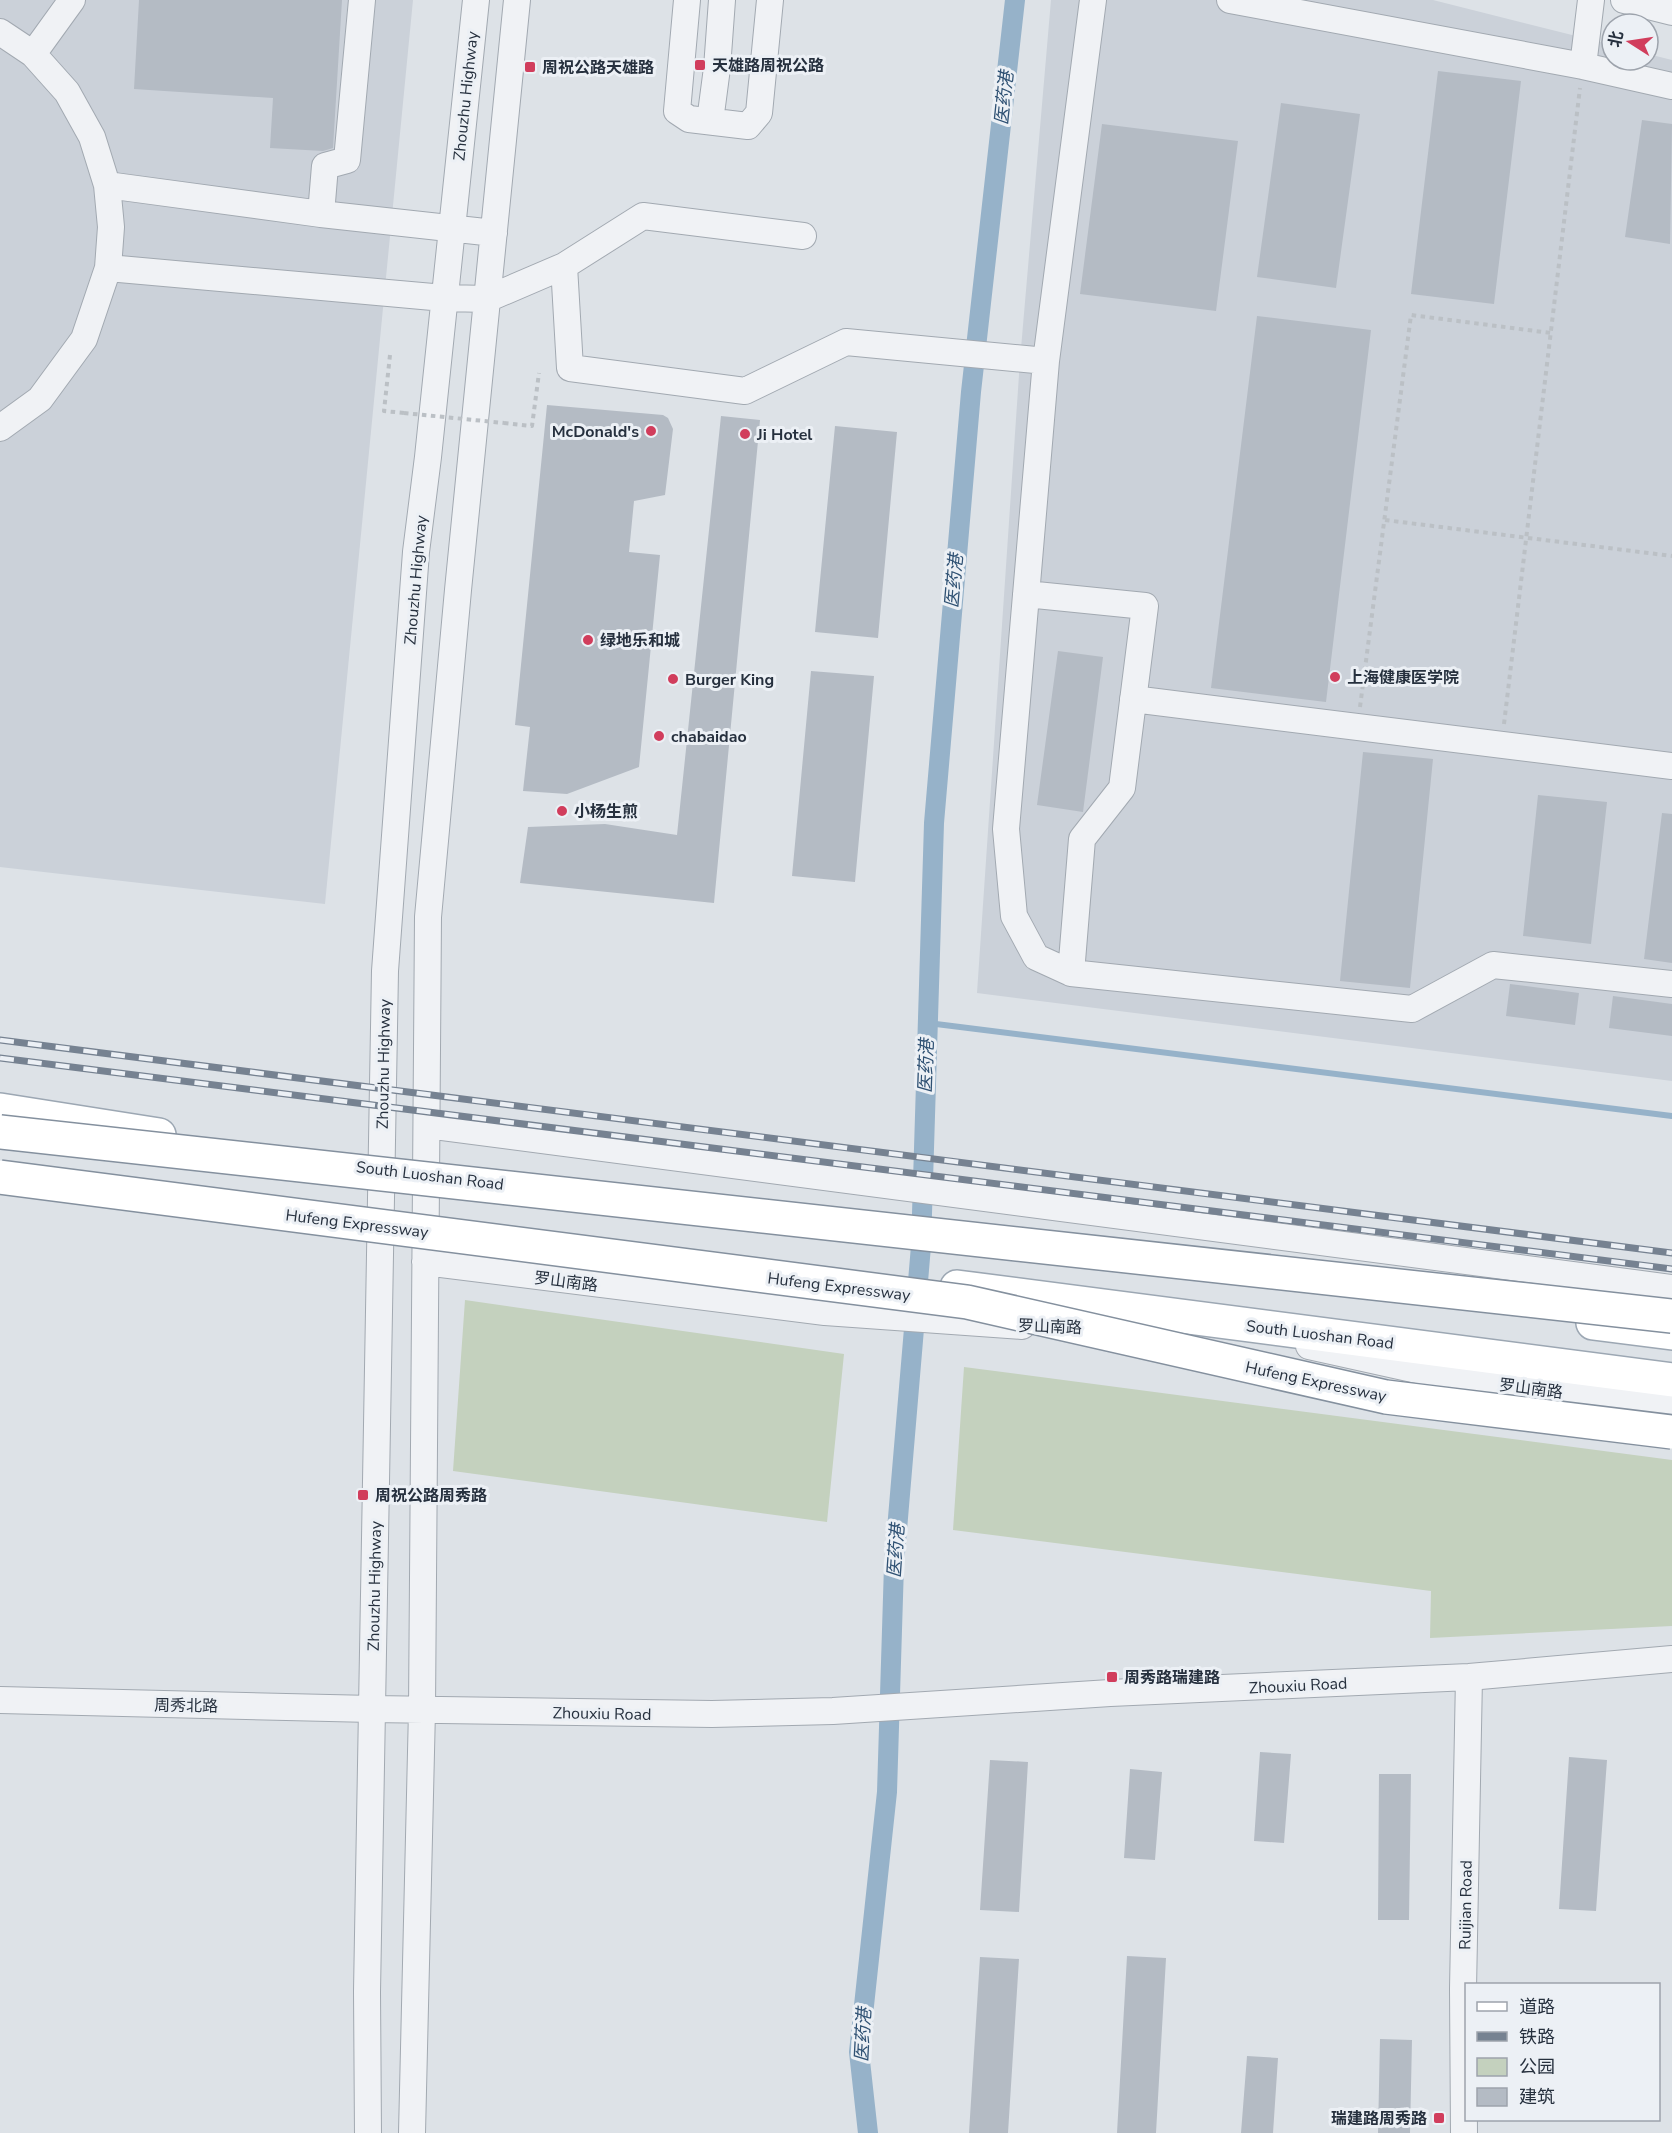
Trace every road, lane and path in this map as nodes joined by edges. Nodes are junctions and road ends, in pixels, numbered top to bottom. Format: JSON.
{"nodes":[{"id":1,"x":72,"y":0,"type":"edge"},
{"id":2,"x":362,"y":0,"type":"edge"},
{"id":3,"x":476,"y":0,"type":"edge"},
{"id":4,"x":517,"y":0,"type":"edge"},
{"id":5,"x":687,"y":0,"type":"edge"},
{"id":6,"x":722,"y":0,"type":"edge"},
{"id":7,"x":770,"y":0,"type":"edge"},
{"id":8,"x":1093,"y":0,"type":"edge"},
{"id":9,"x":1230,"y":0,"type":"edge"},
{"id":10,"x":1591,"y":0,"type":"edge"},
{"id":11,"x":1624,"y":0,"type":"edge"},
{"id":12,"x":1672,"y":12,"type":"edge"},
{"id":13,"x":0,"y":32,"type":"edge"},
{"id":14,"x":33,"y":54,"type":"junction"},
{"id":15,"x":1583,"y":66,"type":"junction"},
{"id":16,"x":1672,"y":86,"type":"edge"},
{"id":17,"x":710,"y":122,"type":"junction"},
{"id":18,"x":107,"y":185,"type":"junction"},
{"id":19,"x":321,"y":214,"type":"junction"},
{"id":20,"x":451,"y":227,"type":"junction"},
{"id":21,"x":494,"y":233,"type":"junction"},
{"id":22,"x":803,"y":236,"type":"dead end"},
{"id":23,"x":564,"y":266,"type":"junction"},
{"id":24,"x":108,"y":268,"type":"junction"},
{"id":25,"x":444,"y":298,"type":"junction"},
{"id":26,"x":487,"y":299,"type":"junction"},
{"id":27,"x":1551,"y":333,"type":"junction"},
{"id":28,"x":390,"y":356,"type":"dead end"},
{"id":29,"x":1046,"y":361,"type":"junction"},
{"id":30,"x":539,"y":374,"type":"dead end"},
{"id":31,"x":0,"y":428,"type":"edge"},
{"id":32,"x":1384,"y":520,"type":"junction"},
{"id":33,"x":1526,"y":538,"type":"junction"},
{"id":34,"x":1672,"y":556,"type":"edge"},
{"id":35,"x":1026,"y":594,"type":"junction"},
{"id":36,"x":1133,"y":699,"type":"junction"},
{"id":37,"x":1358,"y":726,"type":"junction"},
{"id":38,"x":1502,"y":743,"type":"junction"},
{"id":39,"x":1672,"y":766,"type":"edge"},
{"id":40,"x":1071,"y":973,"type":"junction"},
{"id":41,"x":1672,"y":984,"type":"edge"},
{"id":42,"x":0,"y":1110,"type":"edge"},
{"id":43,"x":427,"y":1125,"type":"junction"},
{"id":44,"x":0,"y":1132,"type":"edge"},
{"id":45,"x":382,"y":1170,"type":"junction"},
{"id":46,"x":427,"y":1175,"type":"junction"},
{"id":47,"x":0,"y":1177,"type":"edge"},
{"id":48,"x":0,"y":1185,"type":"edge"},
{"id":49,"x":381,"y":1217,"type":"junction"},
{"id":50,"x":426,"y":1222,"type":"junction"},
{"id":51,"x":425,"y":1262,"type":"junction"},
{"id":52,"x":1672,"y":1288,"type":"edge"},
{"id":53,"x":1672,"y":1316,"type":"edge"},
{"id":54,"x":1672,"y":1333,"type":"edge"},
{"id":55,"x":1672,"y":1380,"type":"edge"},
{"id":56,"x":1672,"y":1406,"type":"edge"},
{"id":57,"x":1672,"y":1432,"type":"edge"},
{"id":58,"x":1672,"y":1659,"type":"edge"},
{"id":59,"x":1469,"y":1677,"type":"junction"},
{"id":60,"x":0,"y":1700,"type":"edge"},
{"id":61,"x":372,"y":1709,"type":"junction"},
{"id":62,"x":423,"y":1710,"type":"junction"},
{"id":63,"x":368,"y":2133,"type":"edge"},
{"id":64,"x":412,"y":2133,"type":"edge"},
{"id":65,"x":1464,"y":2133,"type":"edge"}],
"edges":[{"from":1,"to":14,"type":"street"},
{"from":2,"to":19,"type":"street"},
{"from":3,"to":20,"type":"street","name":"Zhouzhu Highway"},
{"from":4,"to":21,"type":"street"},
{"from":5,"to":17,"type":"street"},
{"from":6,"to":17,"type":"street"},
{"from":7,"to":17,"type":"street"},
{"from":8,"to":29,"type":"street"},
{"from":9,"to":15,"type":"street"},
{"from":10,"to":15,"type":"street"},
{"from":11,"to":12,"type":"street"},
{"from":13,"to":14,"type":"street"},
{"from":14,"to":18,"type":"street"},
{"from":15,"to":16,"type":"street"},
{"from":15,"to":27,"type":"path"},
{"from":18,"to":19,"type":"street"},
{"from":18,"to":24,"type":"street"},
{"from":19,"to":20,"type":"street"},
{"from":20,"to":21,"type":"street"},
{"from":20,"to":25,"type":"street","name":"Zhouzhu Highway"},
{"from":21,"to":26,"type":"street"},
{"from":22,"to":23,"type":"street"},
{"from":23,"to":26,"type":"street"},
{"from":23,"to":29,"type":"street"},
{"from":24,"to":25,"type":"street"},
{"from":24,"to":31,"type":"street"},
{"from":25,"to":26,"type":"street"},
{"from":25,"to":45,"type":"street","name":"Zhouzhu Highway"},
{"from":26,"to":43,"type":"street"},
{"from":27,"to":32,"type":"path"},
{"from":27,"to":33,"type":"path"},
{"from":28,"to":30,"type":"path","bridge":true},
{"from":29,"to":35,"type":"street"},
{"from":32,"to":33,"type":"path"},
{"from":32,"to":37,"type":"path"},
{"from":33,"to":34,"type":"path"},
{"from":33,"to":38,"type":"path"},
{"from":35,"to":36,"type":"street"},
{"from":35,"to":40,"type":"street"},
{"from":36,"to":37,"type":"street"},
{"from":36,"to":40,"type":"street"},
{"from":37,"to":38,"type":"street"},
{"from":38,"to":39,"type":"street"},
{"from":40,"to":41,"type":"street"},
{"from":42,"to":45,"type":"main road","name":"South Luoshan Road"},
{"from":43,"to":46,"type":"street"},
{"from":43,"to":52,"type":"street"},
{"from":44,"to":53,"type":"main road","bridge":true},
{"from":45,"to":46,"type":"main road","name":"South Luoshan Road"},
{"from":45,"to":49,"type":"street","name":"Zhouzhu Highway"},
{"from":46,"to":50,"type":"street"},
{"from":46,"to":54,"type":"main road","name":"South Luoshan Road","bridge":true},
{"from":47,"to":57,"type":"main road","name":"Hufeng Expressway","bridge":true},
{"from":48,"to":49,"type":"main road"},
{"from":49,"to":50,"type":"main road"},
{"from":49,"to":61,"type":"street","name":"Zhouzhu Highway"},
{"from":50,"to":51,"type":"street"},
{"from":50,"to":55,"type":"main road","name":"South Luoshan Road"},
{"from":51,"to":56,"type":"street","name":"罗山南路"},
{"from":51,"to":62,"type":"street"},
{"from":58,"to":59,"type":"street","name":"Zhouxiu Road"},
{"from":59,"to":62,"type":"street","name":"Zhouxiu Road"},
{"from":59,"to":65,"type":"street","name":"Ruijian Road"},
{"from":60,"to":61,"type":"street","name":"周秀北路"},
{"from":61,"to":62,"type":"street","name":"Zhouxiu Road"},
{"from":61,"to":63,"type":"street","name":"Zhouzhu Highway"},
{"from":62,"to":64,"type":"street"}]}
